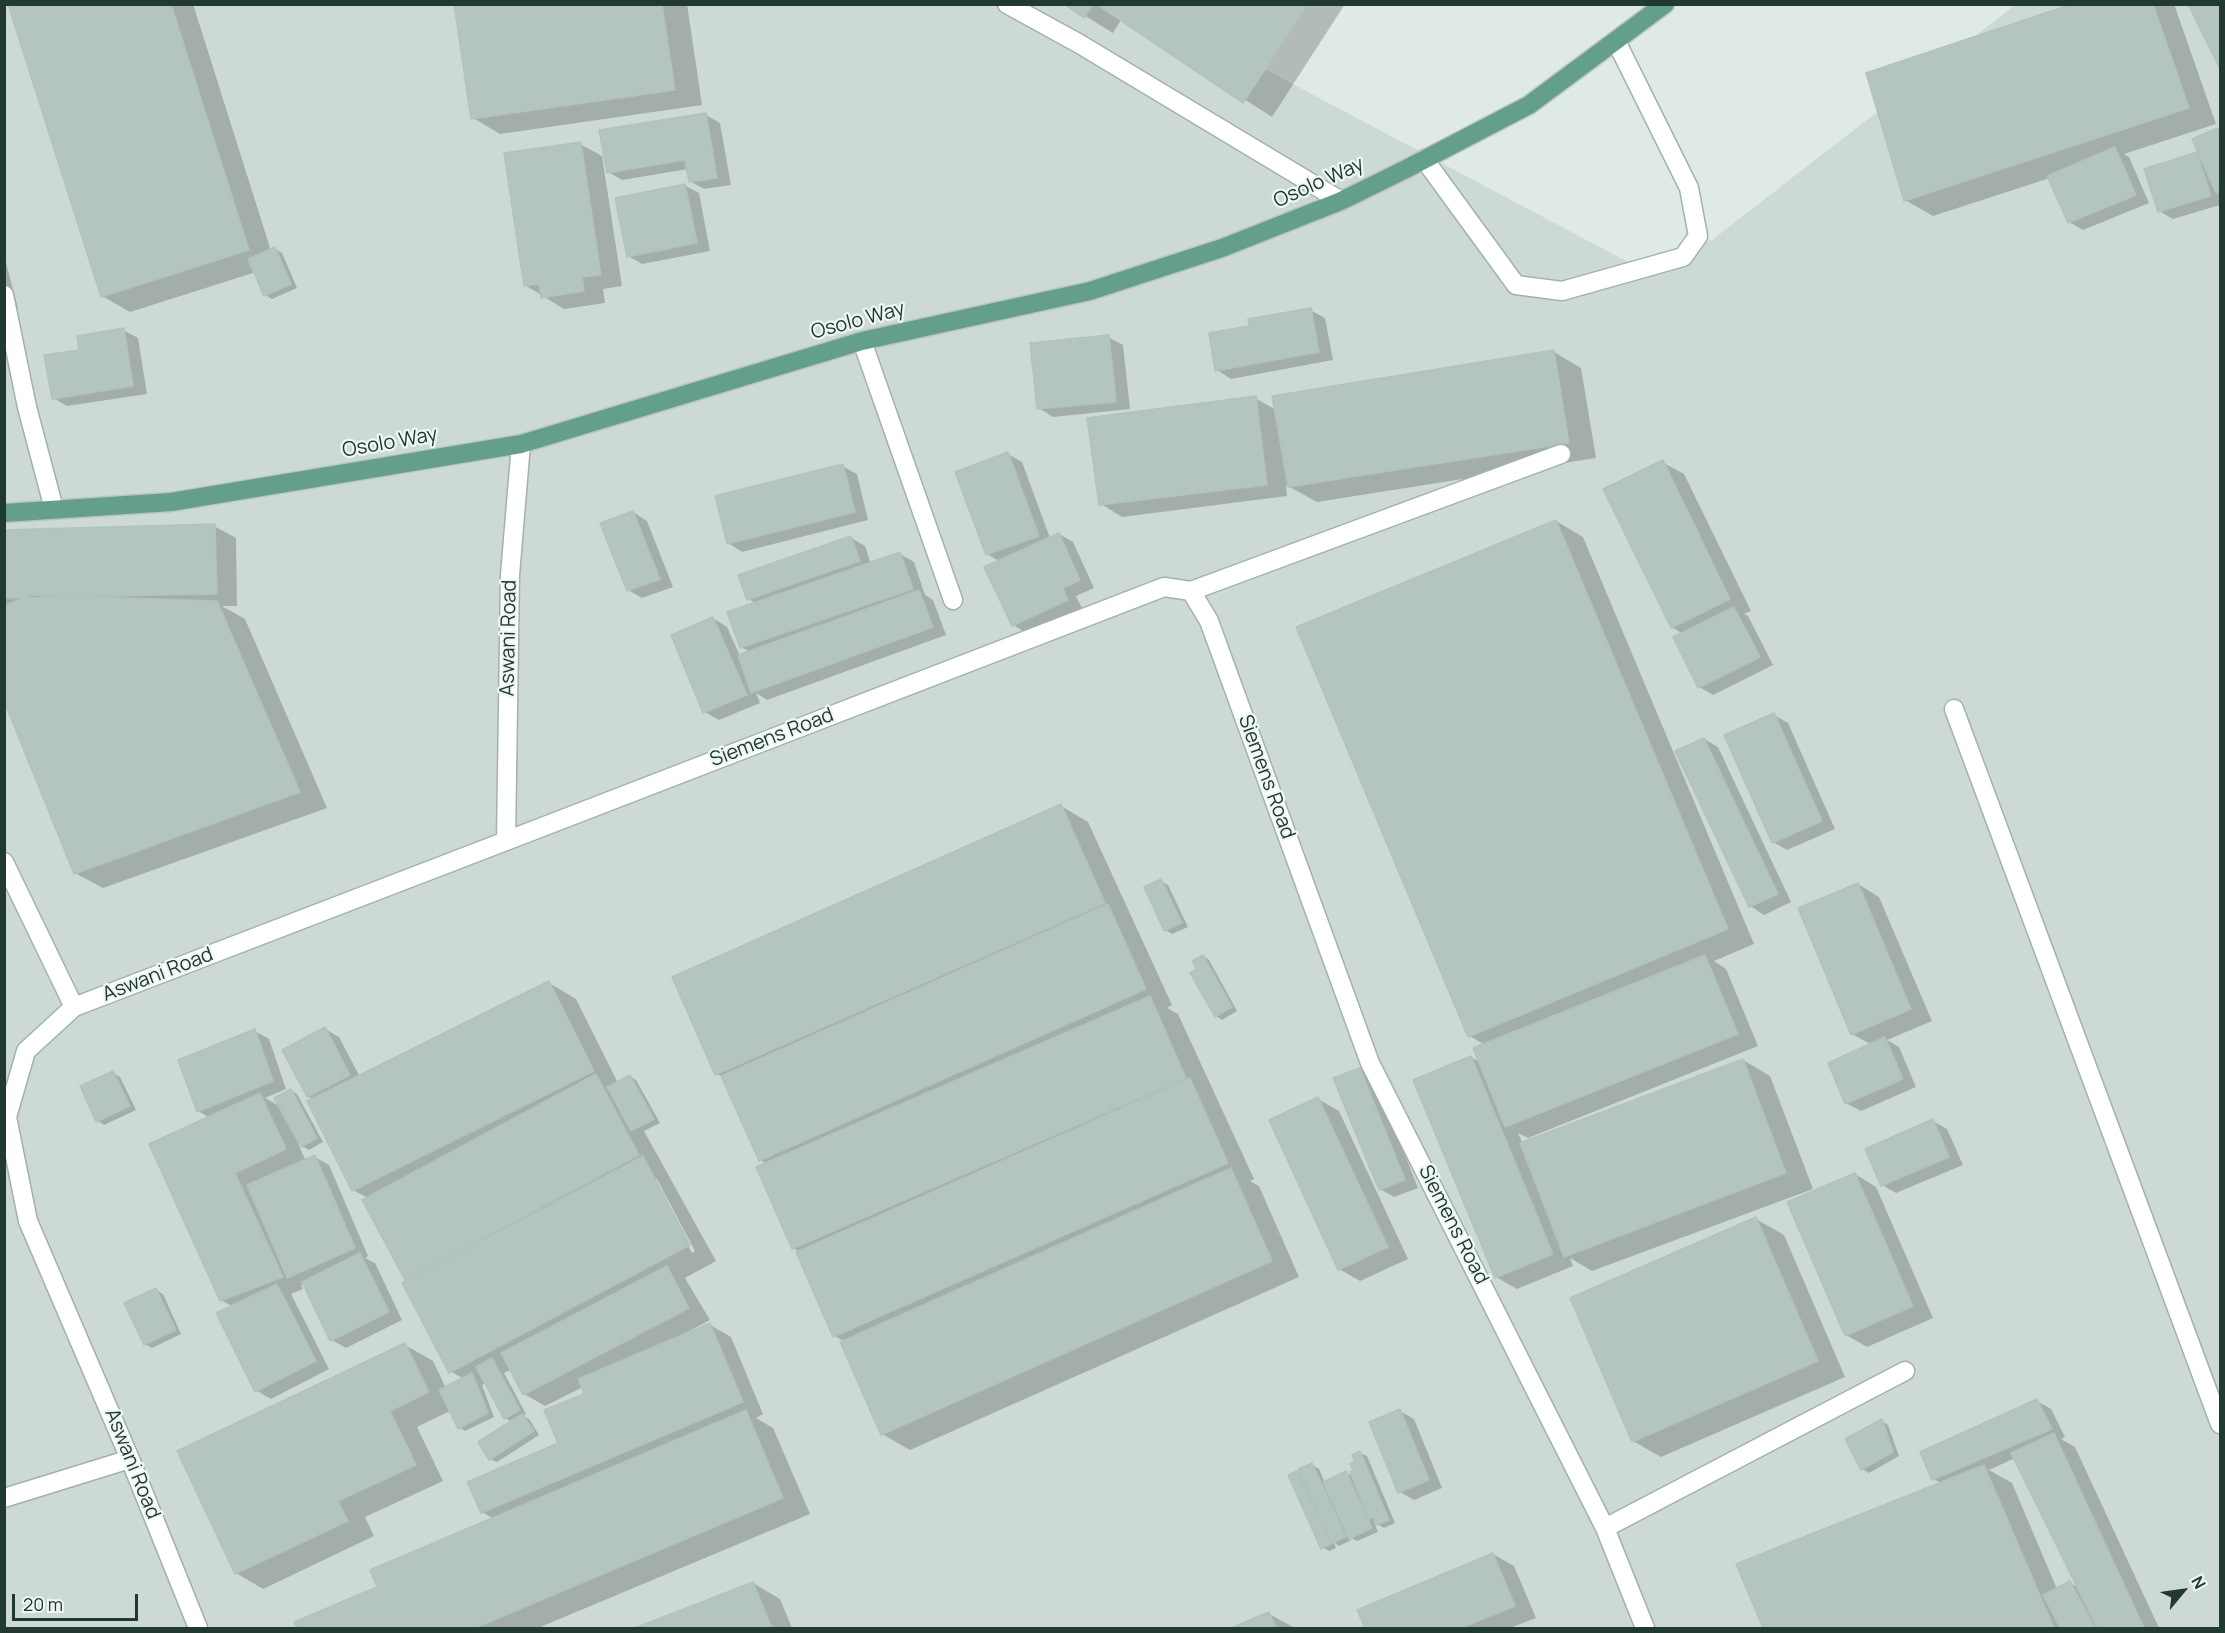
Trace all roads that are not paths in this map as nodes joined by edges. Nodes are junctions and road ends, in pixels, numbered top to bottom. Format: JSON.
{"nodes":[{"id":1,"x":1007,"y":4,"type":"edge"},
{"id":2,"x":1665,"y":4,"type":"edge"},
{"id":3,"x":1616,"y":41,"type":"junction"},
{"id":4,"x":1424,"y":159,"type":"junction"},
{"id":5,"x":1341,"y":201,"type":"junction"},
{"id":6,"x":4,"y":295,"type":"edge"},
{"id":7,"x":862,"y":341,"type":"junction"},
{"id":8,"x":521,"y":444,"type":"junction"},
{"id":9,"x":1561,"y":454,"type":"dead end"},
{"id":10,"x":54,"y":509,"type":"junction"},
{"id":11,"x":4,"y":513,"type":"edge"},
{"id":12,"x":1191,"y":591,"type":"junction"},
{"id":13,"x":953,"y":600,"type":"dead end"},
{"id":14,"x":1954,"y":710,"type":"dead end"},
{"id":15,"x":506,"y":842,"type":"junction"},
{"id":16,"x":4,"y":862,"type":"edge"},
{"id":17,"x":74,"y":1007,"type":"junction"},
{"id":18,"x":1905,"y":1371,"type":"dead end"},
{"id":19,"x":2220,"y":1424,"type":"edge"},
{"id":20,"x":130,"y":1459,"type":"junction"},
{"id":21,"x":4,"y":1498,"type":"edge"},
{"id":22,"x":1605,"y":1528,"type":"junction"},
{"id":23,"x":198,"y":1629,"type":"edge"},
{"id":24,"x":1645,"y":1629,"type":"edge"}],
"edges":[{"from":1,"to":5,"type":"street"},
{"from":2,"to":3,"type":"main road","name":"Osolo Way"},
{"from":3,"to":4,"type":"main road","name":"Osolo Way"},
{"from":3,"to":4,"type":"street"},
{"from":4,"to":5,"type":"main road","name":"Osolo Way"},
{"from":5,"to":7,"type":"main road","name":"Osolo Way"},
{"from":6,"to":10,"type":"street"},
{"from":7,"to":8,"type":"main road","name":"Osolo Way"},
{"from":7,"to":13,"type":"street"},
{"from":8,"to":10,"type":"main road","name":"Osolo Way"},
{"from":8,"to":15,"type":"street","name":"Aswani Road"},
{"from":9,"to":12,"type":"street"},
{"from":10,"to":11,"type":"main road","name":"Osolo Way"},
{"from":12,"to":15,"type":"street","name":"Siemens Road"},
{"from":12,"to":22,"type":"street","name":"Siemens Road"},
{"from":14,"to":19,"type":"street"},
{"from":15,"to":17,"type":"street","name":"Aswani Road"},
{"from":16,"to":17,"type":"street"},
{"from":17,"to":20,"type":"street","name":"Aswani Road"},
{"from":18,"to":22,"type":"street"},
{"from":20,"to":21,"type":"street"},
{"from":20,"to":23,"type":"street","name":"Aswani Road"},
{"from":22,"to":24,"type":"street","name":"Siemens Road"}]}
